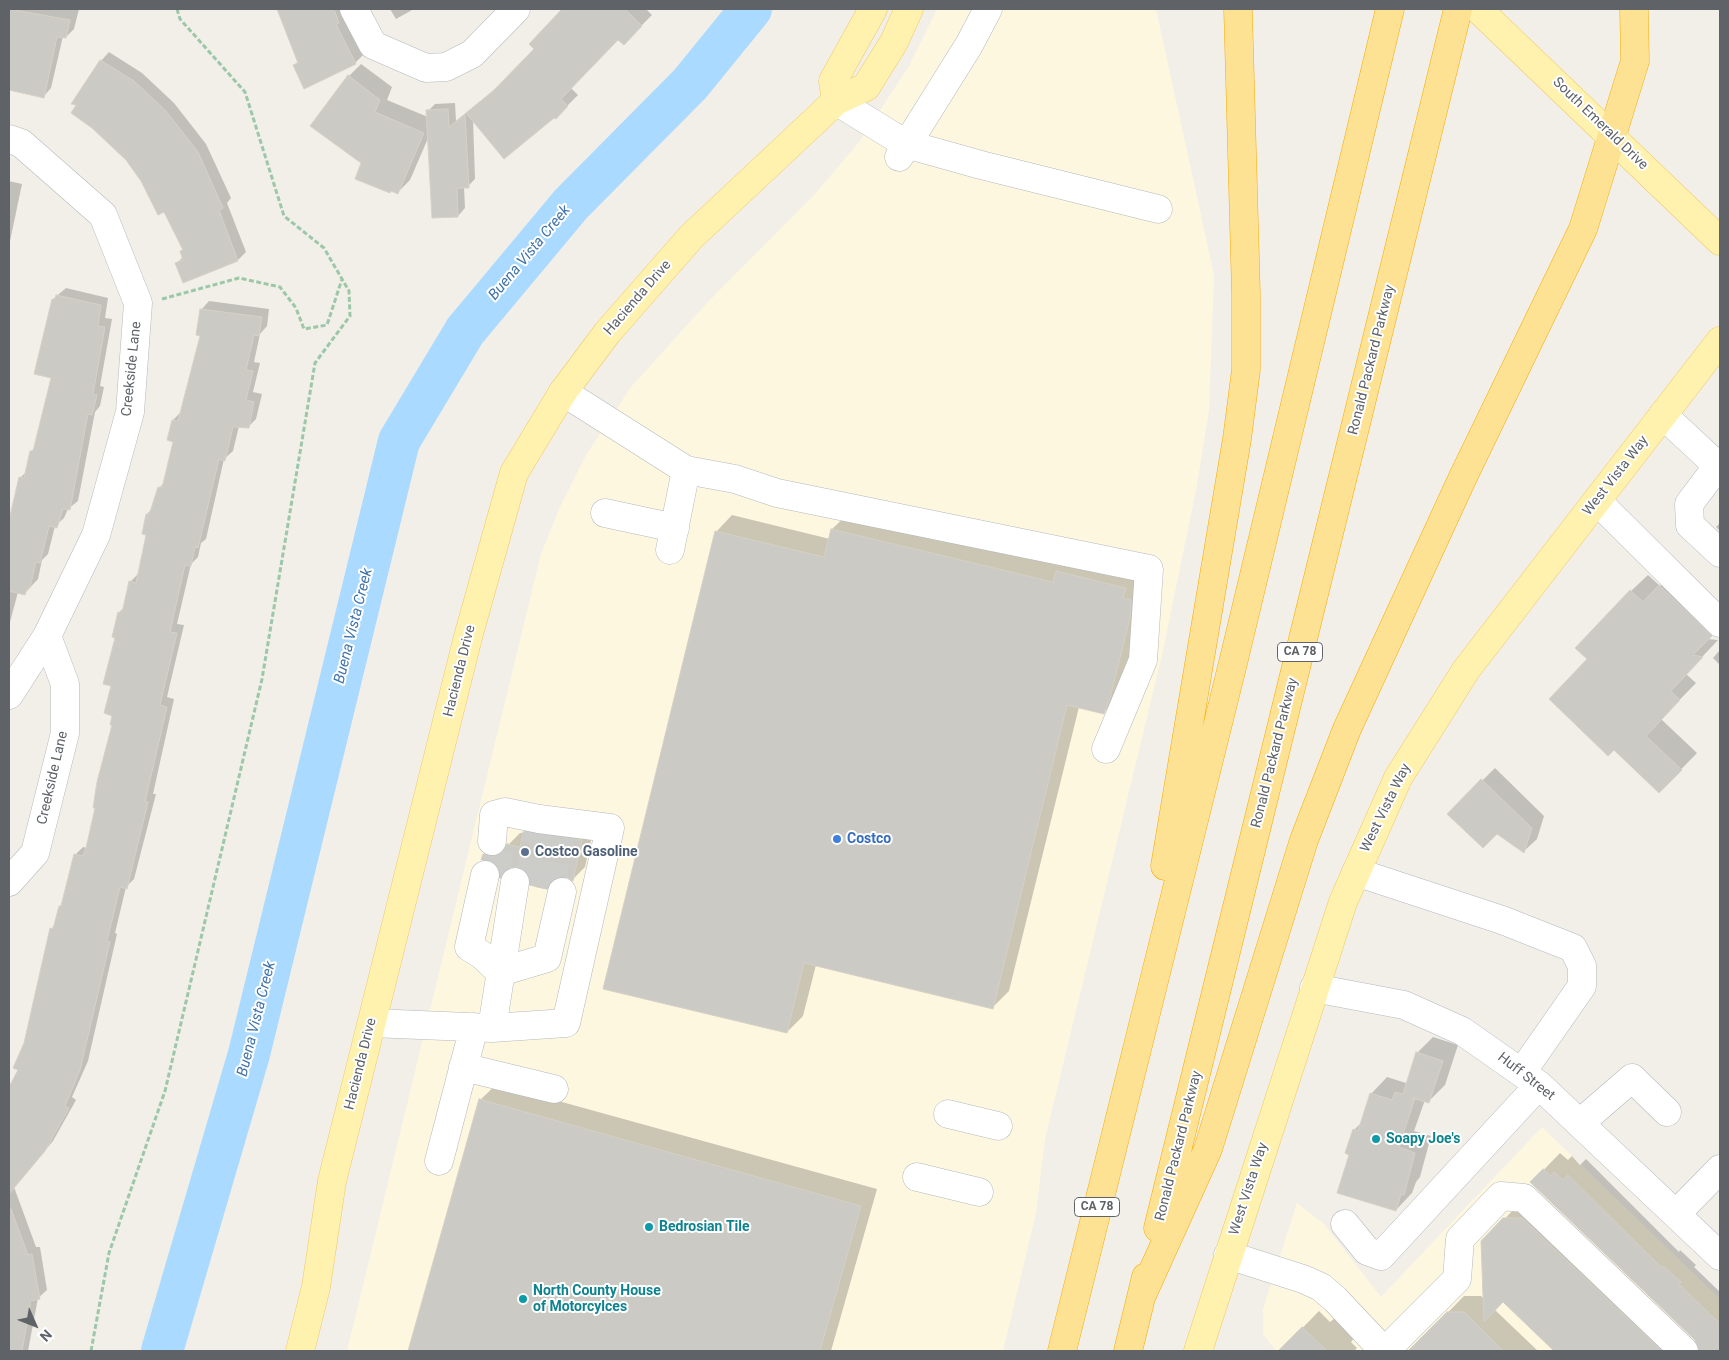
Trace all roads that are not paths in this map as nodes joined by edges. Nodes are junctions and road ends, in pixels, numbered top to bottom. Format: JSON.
{"nodes":[{"id":1,"x":354,"y":9,"type":"edge"},
{"id":2,"x":516,"y":9,"type":"edge"},
{"id":3,"x":873,"y":9,"type":"edge"},
{"id":4,"x":909,"y":9,"type":"edge"},
{"id":5,"x":988,"y":9,"type":"edge"},
{"id":6,"x":1238,"y":9,"type":"edge"},
{"id":7,"x":1390,"y":9,"type":"edge"},
{"id":8,"x":1458,"y":9,"type":"edge"},
{"id":9,"x":1478,"y":9,"type":"edge"},
{"id":10,"x":1634,"y":9,"type":"edge"},
{"id":11,"x":836,"y":101,"type":"junction"},
{"id":12,"x":1612,"y":135,"type":"junction"},
{"id":13,"x":9,"y":139,"type":"edge"},
{"id":14,"x":903,"y":151,"type":"junction"},
{"id":15,"x":1158,"y":209,"type":"dead end"},
{"id":16,"x":1720,"y":241,"type":"edge"},
{"id":17,"x":1720,"y":341,"type":"edge"},
{"id":18,"x":563,"y":392,"type":"junction"},
{"id":19,"x":1663,"y":415,"type":"junction"},
{"id":20,"x":1719,"y":466,"type":"edge"},
{"id":21,"x":686,"y":470,"type":"junction"},
{"id":22,"x":1597,"y":501,"type":"junction"},
{"id":23,"x":605,"y":513,"type":"dead end"},
{"id":24,"x":1720,"y":554,"type":"edge"},
{"id":25,"x":1720,"y":623,"type":"edge"},
{"id":26,"x":47,"y":636,"type":"junction"},
{"id":27,"x":9,"y":695,"type":"edge"},
{"id":28,"x":1106,"y":749,"type":"dead end"},
{"id":29,"x":497,"y":842,"type":"dead end"},
{"id":30,"x":1356,"y":872,"type":"junction"},
{"id":31,"x":9,"y":882,"type":"edge"},
{"id":32,"x":507,"y":964,"type":"junction"},
{"id":33,"x":1314,"y":988,"type":"junction"},
{"id":34,"x":372,"y":1023,"type":"junction"},
{"id":35,"x":483,"y":1027,"type":"junction"},
{"id":36,"x":1132,"y":1062,"type":"junction"},
{"id":37,"x":463,"y":1067,"type":"junction"},
{"id":38,"x":1531,"y":1078,"type":"junction"},
{"id":39,"x":554,"y":1089,"type":"dead end"},
{"id":40,"x":1667,"y":1112,"type":"dead end"},
{"id":41,"x":948,"y":1114,"type":"dead end"},
{"id":42,"x":1580,"y":1124,"type":"junction"},
{"id":43,"x":998,"y":1126,"type":"dead end"},
{"id":44,"x":439,"y":1161,"type":"dead end"},
{"id":45,"x":1720,"y":1170,"type":"edge"},
{"id":46,"x":917,"y":1177,"type":"dead end"},
{"id":47,"x":979,"y":1192,"type":"dead end"},
{"id":48,"x":1676,"y":1214,"type":"junction"},
{"id":49,"x":1345,"y":1224,"type":"dead end"},
{"id":50,"x":1228,"y":1255,"type":"junction"},
{"id":51,"x":1720,"y":1256,"type":"edge"},
{"id":52,"x":1142,"y":1295,"type":"junction"},
{"id":53,"x":300,"y":1351,"type":"edge"},
{"id":54,"x":1062,"y":1351,"type":"edge"},
{"id":55,"x":1128,"y":1351,"type":"edge"},
{"id":56,"x":1198,"y":1351,"type":"edge"},
{"id":57,"x":1385,"y":1351,"type":"edge"},
{"id":58,"x":1684,"y":1351,"type":"edge"}],
"edges":[{"from":1,"to":2,"type":"street"},
{"from":3,"to":11,"type":"main road"},
{"from":4,"to":11,"type":"main road","name":"Hacienda Drive"},
{"from":5,"to":14,"type":"street"},
{"from":6,"to":36,"type":"highway"},
{"from":7,"to":36,"type":"highway","number":"CA 78"},
{"from":8,"to":52,"type":"highway","name":"Ronald Packard Parkway","number":"CA 78"},
{"from":9,"to":12,"type":"main road","name":"South Emerald Drive"},
{"from":10,"to":12,"type":"highway"},
{"from":11,"to":14,"type":"street"},
{"from":11,"to":18,"type":"main road","name":"Hacienda Drive"},
{"from":12,"to":16,"type":"main road","name":"South Emerald Drive"},
{"from":12,"to":52,"type":"highway"},
{"from":13,"to":26,"type":"street","name":"Creekside Lane"},
{"from":14,"to":15,"type":"street"},
{"from":17,"to":19,"type":"main road","name":"West Vista Way"},
{"from":18,"to":21,"type":"street"},
{"from":18,"to":34,"type":"main road","name":"Hacienda Drive"},
{"from":19,"to":20,"type":"street"},
{"from":19,"to":22,"type":"main road","name":"West Vista Way"},
{"from":20,"to":24,"type":"street"},
{"from":21,"to":23,"type":"street"},
{"from":21,"to":28,"type":"street"},
{"from":22,"to":25,"type":"street"},
{"from":22,"to":30,"type":"main road","name":"West Vista Way"},
{"from":26,"to":27,"type":"street","name":"Creekside Lane"},
{"from":26,"to":31,"type":"street","name":"Creekside Lane"},
{"from":29,"to":35,"type":"street"},
{"from":30,"to":33,"type":"main road","name":"West Vista Way"},
{"from":30,"to":38,"type":"street"},
{"from":32,"to":32,"type":"street"},
{"from":32,"to":35,"type":"street"},
{"from":33,"to":38,"type":"street","name":"Huff Street"},
{"from":33,"to":50,"type":"main road","name":"West Vista Way"},
{"from":34,"to":35,"type":"street"},
{"from":34,"to":53,"type":"main road","name":"Hacienda Drive"},
{"from":35,"to":37,"type":"street"},
{"from":36,"to":54,"type":"highway","number":"CA 78"},
{"from":37,"to":39,"type":"street"},
{"from":37,"to":44,"type":"street"},
{"from":38,"to":42,"type":"street","name":"Huff Street"},
{"from":38,"to":49,"type":"street"},
{"from":40,"to":42,"type":"street"},
{"from":41,"to":43,"type":"street"},
{"from":42,"to":48,"type":"street","name":"Huff Street"},
{"from":45,"to":48,"type":"street"},
{"from":46,"to":47,"type":"street"},
{"from":48,"to":51,"type":"street","name":"Huff Street"},
{"from":50,"to":56,"type":"main road","name":"West Vista Way"},
{"from":50,"to":57,"type":"street"},
{"from":52,"to":55,"type":"highway","name":"Ronald Packard Parkway","number":"CA 78"},
{"from":57,"to":58,"type":"street"}]}
